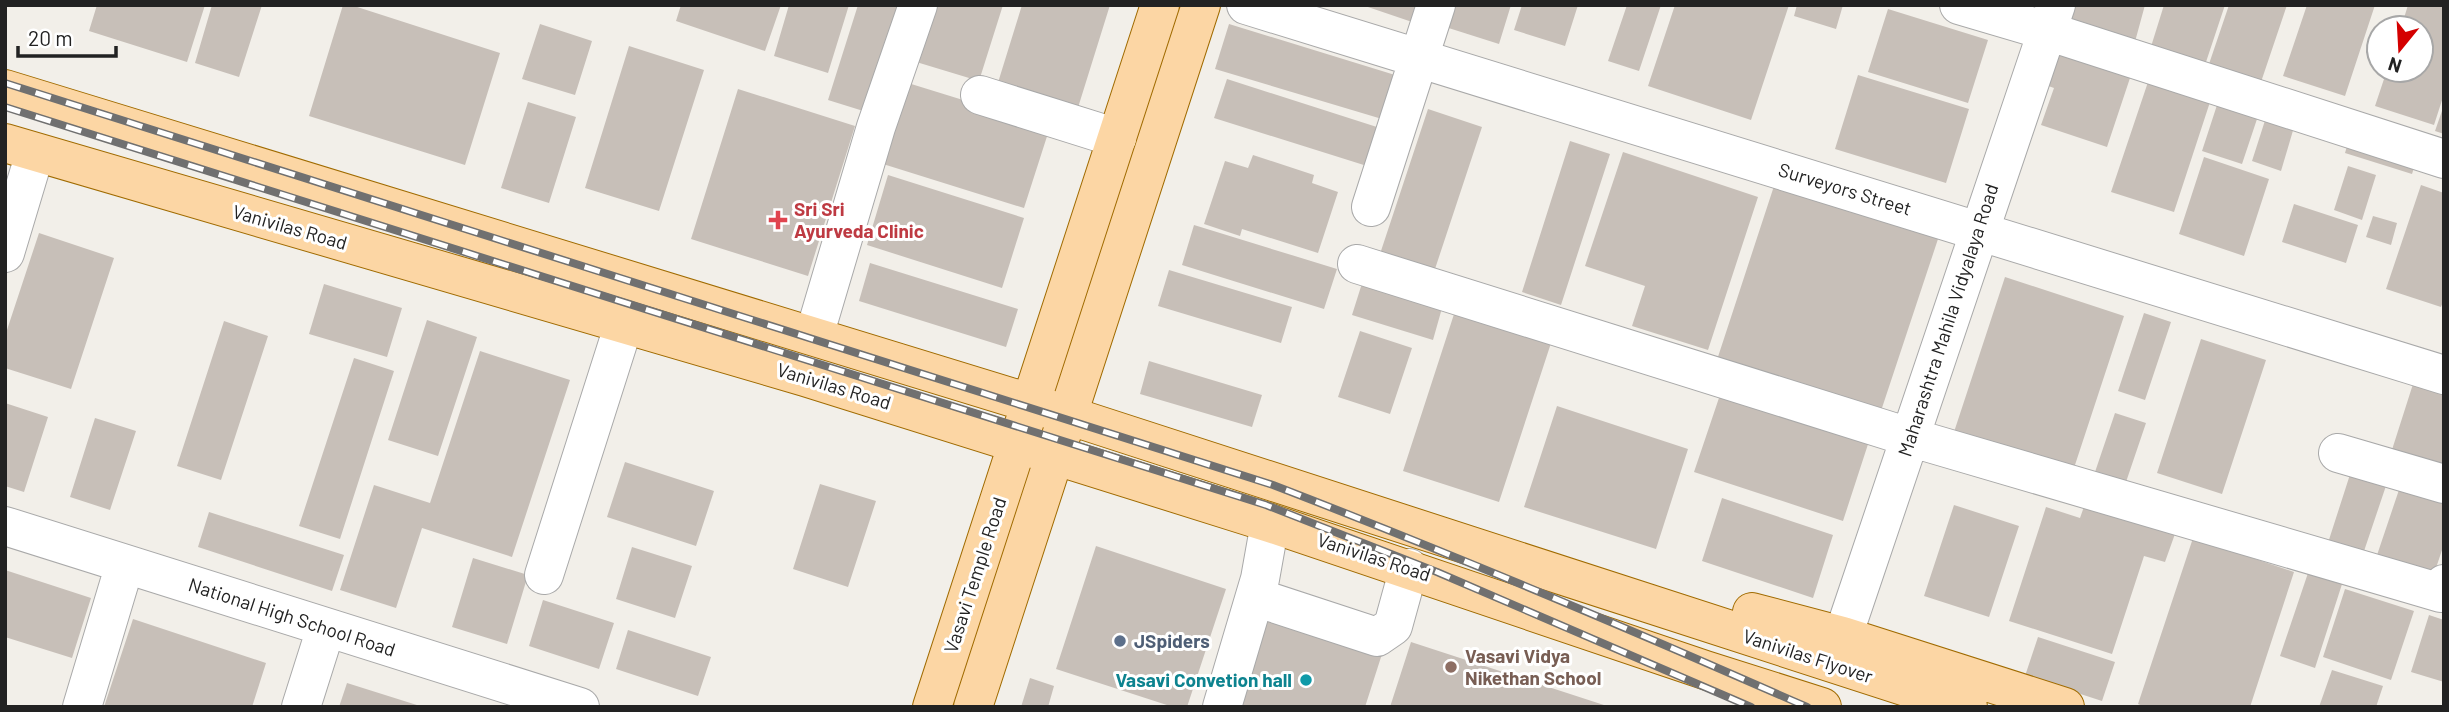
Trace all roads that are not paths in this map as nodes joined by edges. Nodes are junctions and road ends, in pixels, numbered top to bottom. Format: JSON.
{"nodes":[{"id":1,"x":918,"y":5,"type":"edge"},
{"id":2,"x":1160,"y":5,"type":"edge"},
{"id":3,"x":1201,"y":5,"type":"edge"},
{"id":4,"x":1246,"y":5,"type":"edge"},
{"id":5,"x":1436,"y":5,"type":"edge"},
{"id":6,"x":1959,"y":5,"type":"edge"},
{"id":7,"x":2051,"y":18,"type":"edge"},
{"id":8,"x":1419,"y":58,"type":"junction"},
{"id":9,"x":5,"y":89,"type":"edge"},
{"id":10,"x":980,"y":95,"type":"dead end"},
{"id":11,"x":1116,"y":138,"type":"junction"},
{"id":12,"x":20,"y":148,"type":"edge"},
{"id":13,"x":2444,"y":159,"type":"edge"},
{"id":14,"x":1371,"y":207,"type":"dead end"},
{"id":15,"x":1978,"y":230,"type":"junction"},
{"id":16,"x":5,"y":253,"type":"edge"},
{"id":17,"x":1357,"y":264,"type":"dead end"},
{"id":18,"x":625,"y":324,"type":"junction"},
{"id":19,"x":814,"y":336,"type":"junction"},
{"id":20,"x":2444,"y":375,"type":"edge"},
{"id":21,"x":1030,"y":403,"type":"junction"},
{"id":22,"x":1068,"y":415,"type":"junction"},
{"id":23,"x":1909,"y":438,"type":"junction"},
{"id":24,"x":1017,"y":444,"type":"junction"},
{"id":25,"x":2338,"y":453,"type":"dead end"},
{"id":26,"x":1054,"y":456,"type":"junction"},
{"id":27,"x":2444,"y":484,"type":"edge"},
{"id":28,"x":1270,"y":523,"type":"junction"},
{"id":29,"x":5,"y":526,"type":"edge"},
{"id":30,"x":125,"y":564,"type":"junction"},
{"id":31,"x":1409,"y":568,"type":"junction"},
{"id":32,"x":544,"y":575,"type":"dead end"},
{"id":33,"x":2442,"y":589,"type":"edge"},
{"id":34,"x":1255,"y":597,"type":"junction"},
{"id":35,"x":1649,"y":604,"type":"junction"},
{"id":36,"x":326,"y":628,"type":"junction"},
{"id":37,"x":1843,"y":636,"type":"junction"},
{"id":38,"x":1655,"y":651,"type":"junction"},
{"id":39,"x":502,"y":696,"type":"edge"},
{"id":40,"x":82,"y":707,"type":"edge"},
{"id":41,"x":301,"y":707,"type":"edge"},
{"id":42,"x":580,"y":707,"type":"edge"},
{"id":43,"x":932,"y":707,"type":"edge"},
{"id":44,"x":973,"y":707,"type":"edge"},
{"id":45,"x":1222,"y":707,"type":"edge"},
{"id":46,"x":1743,"y":707,"type":"edge"},
{"id":47,"x":1822,"y":707,"type":"edge"},
{"id":48,"x":1968,"y":707,"type":"edge"},
{"id":49,"x":2065,"y":707,"type":"edge"}],
"edges":[{"from":1,"to":19,"type":"street"},
{"from":2,"to":11,"type":"main road","name":"Vasavi Temple Road"},
{"from":3,"to":22,"type":"main road","name":"Vasavi Temple Road"},
{"from":4,"to":8,"type":"street","name":"Surveyors Street"},
{"from":5,"to":8,"type":"street"},
{"from":6,"to":7,"type":"street"},
{"from":7,"to":13,"type":"street"},
{"from":7,"to":15,"type":"street","name":"Maharashtra Mahila Vidyalaya Road"},
{"from":8,"to":14,"type":"street"},
{"from":8,"to":15,"type":"street","name":"Surveyors Street"},
{"from":9,"to":19,"type":"main road","name":"Vanivilas Road"},
{"from":10,"to":11,"type":"street"},
{"from":11,"to":21,"type":"main road","name":"Vasavi Temple Road"},
{"from":12,"to":16,"type":"street"},
{"from":12,"to":18,"type":"main road","name":"Vanivilas Road"},
{"from":15,"to":20,"type":"street","name":"Surveyors Street"},
{"from":15,"to":23,"type":"street","name":"Maharashtra Mahila Vidyalaya Road"},
{"from":17,"to":23,"type":"street"},
{"from":18,"to":24,"type":"main road","name":"Vanivilas Road"},
{"from":18,"to":32,"type":"street"},
{"from":19,"to":21,"type":"main road","name":"Vanivilas Road"},
{"from":21,"to":22,"type":"main road","name":"Vanivilas Road"},
{"from":21,"to":24,"type":"main road","name":"Vasavi Temple Road"},
{"from":22,"to":26,"type":"main road","name":"Vasavi Temple Road"},
{"from":22,"to":35,"type":"main road","name":"Vanivilas Road"},
{"from":23,"to":33,"type":"street"},
{"from":23,"to":37,"type":"street","name":"Maharashtra Mahila Vidyalaya Road"},
{"from":24,"to":26,"type":"main road","name":"Vanivilas Road"},
{"from":24,"to":43,"type":"main road","name":"Vasavi Temple Road"},
{"from":25,"to":27,"type":"street"},
{"from":26,"to":28,"type":"main road","name":"Vanivilas Road"},
{"from":26,"to":44,"type":"main road","name":"Vasavi Temple Road"},
{"from":28,"to":31,"type":"main road","name":"Vanivilas Road"},
{"from":28,"to":34,"type":"street"},
{"from":29,"to":30,"type":"street","name":"National High School Road"},
{"from":30,"to":36,"type":"street","name":"National High School Road"},
{"from":30,"to":40,"type":"street"},
{"from":31,"to":34,"type":"street"},
{"from":31,"to":38,"type":"main road","name":"Vanivilas Road"},
{"from":34,"to":45,"type":"street"},
{"from":35,"to":37,"type":"main road"},
{"from":35,"to":48,"type":"main road","name":"Vanivilas Flyover"},
{"from":36,"to":39,"type":"street","name":"National High School Road"},
{"from":36,"to":41,"type":"street"},
{"from":37,"to":49,"type":"main road"},
{"from":38,"to":46,"type":"main road"},
{"from":38,"to":47,"type":"main road"},
{"from":39,"to":42,"type":"street","name":"National High School Road"}]}
